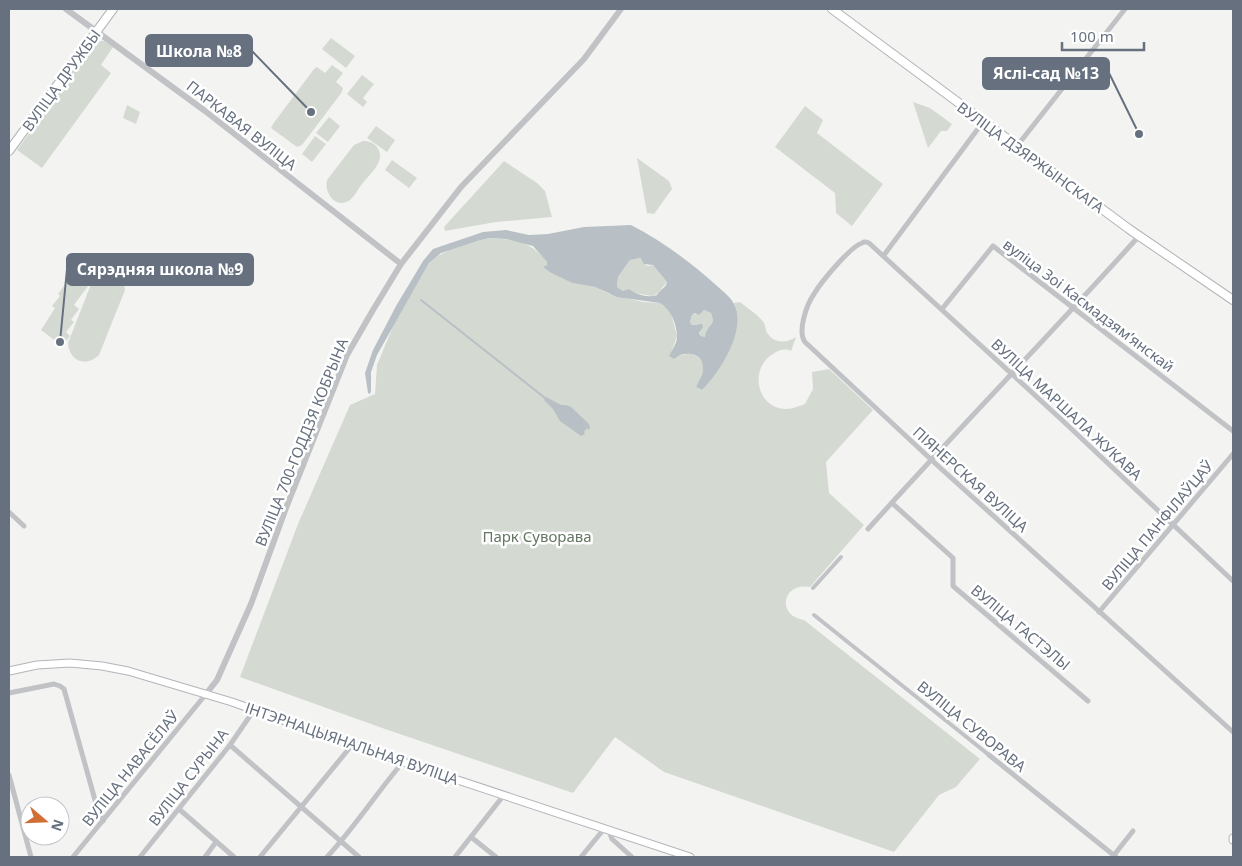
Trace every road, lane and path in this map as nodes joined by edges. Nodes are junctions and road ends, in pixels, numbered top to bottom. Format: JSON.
{"nodes":[{"id":1,"x":66,"y":9,"type":"edge"},
{"id":2,"x":113,"y":9,"type":"edge"},
{"id":3,"x":621,"y":9,"type":"edge"},
{"id":4,"x":832,"y":9,"type":"edge"},
{"id":5,"x":1125,"y":9,"type":"edge"},
{"id":6,"x":97,"y":31,"type":"junction"},
{"id":7,"x":983,"y":122,"type":"junction"},
{"id":8,"x":1017,"y":146,"type":"junction"},
{"id":9,"x":9,"y":151,"type":"edge"},
{"id":10,"x":1139,"y":236,"type":"junction"},
{"id":11,"x":884,"y":255,"type":"junction"},
{"id":12,"x":401,"y":264,"type":"junction"},
{"id":13,"x":1233,"y":300,"type":"edge"},
{"id":14,"x":1073,"y":307,"type":"junction"},
{"id":15,"x":942,"y":309,"type":"junction"},
{"id":16,"x":1012,"y":374,"type":"junction"},
{"id":17,"x":1233,"y":432,"type":"edge"},
{"id":18,"x":1233,"y":454,"type":"edge"},
{"id":19,"x":930,"y":459,"type":"junction"},
{"id":20,"x":892,"y":502,"type":"junction"},
{"id":21,"x":9,"y":512,"type":"edge"},
{"id":22,"x":24,"y":526,"type":"dead end"},
{"id":23,"x":1173,"y":526,"type":"junction"},
{"id":24,"x":868,"y":529,"type":"dead end"},
{"id":25,"x":841,"y":557,"type":"dead end"},
{"id":26,"x":1233,"y":581,"type":"edge"},
{"id":27,"x":813,"y":588,"type":"dead end"},
{"id":28,"x":1099,"y":612,"type":"junction"},
{"id":29,"x":814,"y":614,"type":"dead end"},
{"id":30,"x":9,"y":671,"type":"edge"},
{"id":31,"x":9,"y":693,"type":"edge"},
{"id":32,"x":206,"y":694,"type":"junction"},
{"id":33,"x":1088,"y":701,"type":"dead end"},
{"id":34,"x":254,"y":710,"type":"junction"},
{"id":35,"x":1233,"y":732,"type":"edge"},
{"id":36,"x":230,"y":745,"type":"junction"},
{"id":37,"x":352,"y":745,"type":"junction"},
{"id":38,"x":989,"y":755,"type":"joint"},
{"id":39,"x":400,"y":760,"type":"junction"},
{"id":40,"x":9,"y":775,"type":"edge"},
{"id":41,"x":504,"y":795,"type":"junction"},
{"id":42,"x":300,"y":807,"type":"junction"},
{"id":43,"x":179,"y":809,"type":"junction"},
{"id":44,"x":103,"y":820,"type":"junction"},
{"id":45,"x":606,"y":830,"type":"junction"},
{"id":46,"x":1133,"y":831,"type":"dead end"},
{"id":47,"x":471,"y":837,"type":"junction"},
{"id":48,"x":216,"y":842,"type":"junction"},
{"id":49,"x":341,"y":842,"type":"junction"},
{"id":50,"x":1115,"y":856,"type":"edge"},
{"id":51,"x":31,"y":857,"type":"edge"},
{"id":52,"x":73,"y":857,"type":"edge"},
{"id":53,"x":140,"y":857,"type":"edge"},
{"id":54,"x":205,"y":857,"type":"edge"},
{"id":55,"x":234,"y":857,"type":"edge"},
{"id":56,"x":260,"y":857,"type":"edge"},
{"id":57,"x":327,"y":857,"type":"edge"},
{"id":58,"x":359,"y":857,"type":"edge"},
{"id":59,"x":455,"y":857,"type":"edge"},
{"id":60,"x":496,"y":857,"type":"edge"},
{"id":61,"x":581,"y":857,"type":"edge"},
{"id":62,"x":632,"y":857,"type":"edge"},
{"id":63,"x":690,"y":857,"type":"edge"}],
"edges":[{"from":1,"to":6,"type":"street","name":"ПАРКАВАЯ ВУЛІЦА"},
{"from":2,"to":6,"type":"main road","name":"ВУЛІЦА ДРУЖБЫ"},
{"from":3,"to":12,"type":"street","name":"ВУЛІЦА 700-ГОДДЗЯ КОБРЫНА"},
{"from":4,"to":7,"type":"main road","name":"ВУЛІЦА ДЗЯРЖЫНСКАГА"},
{"from":5,"to":8,"type":"street"},
{"from":6,"to":9,"type":"main road","name":"ВУЛІЦА ДРУЖБЫ"},
{"from":6,"to":12,"type":"street","name":"ПАРКАВАЯ ВУЛІЦА"},
{"from":7,"to":8,"type":"main road","name":"ВУЛІЦА ДЗЯРЖЫНСКАГА"},
{"from":7,"to":11,"type":"street"},
{"from":8,"to":10,"type":"main road","name":"ВУЛІЦА ДЗЯРЖЫНСКАГА"},
{"from":10,"to":13,"type":"main road","name":"ВУЛІЦА ДЗЯРЖЫНСКАГА"},
{"from":10,"to":14,"type":"street"},
{"from":11,"to":15,"type":"street","name":"ВУЛІЦА МАРШАЛА ЖУКАВА"},
{"from":11,"to":19,"type":"street","name":"ПІЯНЕРСКАЯ ВУЛІЦА"},
{"from":12,"to":32,"type":"street","name":"ВУЛІЦА 700-ГОДДЗЯ КОБРЫНА"},
{"from":14,"to":15,"type":"street","name":"вуліца Зоі Касмадзямʼянскай"},
{"from":14,"to":16,"type":"street"},
{"from":14,"to":17,"type":"street","name":"вуліца Зоі Касмадзямʼянскай"},
{"from":15,"to":16,"type":"street","name":"ВУЛІЦА МАРШАЛА ЖУКАВА"},
{"from":16,"to":19,"type":"street"},
{"from":16,"to":23,"type":"street","name":"ВУЛІЦА МАРШАЛА ЖУКАВА"},
{"from":18,"to":23,"type":"street","name":"ВУЛІЦА ПАНФІЛАЎЦАЎ"},
{"from":19,"to":20,"type":"street"},
{"from":19,"to":28,"type":"street","name":"ПІЯНЕРСКАЯ ВУЛІЦА"},
{"from":20,"to":24,"type":"street"},
{"from":20,"to":33,"type":"street","name":"ВУЛІЦА ГАСТЭЛЫ"},
{"from":21,"to":22,"type":"street"},
{"from":23,"to":26,"type":"street","name":"ВУЛІЦА МАРШАЛА ЖУКАВА"},
{"from":23,"to":28,"type":"street","name":"ВУЛІЦА ПАНФІЛАЎЦАЎ"},
{"from":25,"to":27,"type":"street"},
{"from":28,"to":35,"type":"street","name":"ПІЯНЕРСКАЯ ВУЛІЦА"},
{"from":29,"to":38,"type":"street","name":"ВУЛІЦА СУВОРАВА"},
{"from":30,"to":32,"type":"main road","name":"ІНТЭРНАЦЫЯНАЛЬНАЯ ВУЛІЦА"},
{"from":31,"to":44,"type":"street"},
{"from":32,"to":34,"type":"main road","name":"ІНТЭРНАЦЫЯНАЛЬНАЯ ВУЛІЦА"},
{"from":32,"to":44,"type":"street","name":"ВУЛІЦА НАВАСЁЛАЎ"},
{"from":34,"to":36,"type":"street","name":"ВУЛІЦА СУРЫНА"},
{"from":34,"to":37,"type":"main road","name":"ІНТЭРНАЦЫЯНАЛЬНАЯ ВУЛІЦА"},
{"from":36,"to":42,"type":"street"},
{"from":36,"to":43,"type":"street","name":"ВУЛІЦА СУРЫНА"},
{"from":37,"to":39,"type":"main road","name":"ІНТЭРНАЦЫЯНАЛЬНАЯ ВУЛІЦА"},
{"from":37,"to":42,"type":"street"},
{"from":38,"to":50,"type":"street","name":"ВУЛІЦА СУВОРАВА"},
{"from":39,"to":41,"type":"main road","name":"ІНТЭРНАЦЫЯНАЛЬНАЯ ВУЛІЦА"},
{"from":39,"to":49,"type":"street"},
{"from":40,"to":51,"type":"street"},
{"from":41,"to":45,"type":"main road","name":"ІНТЭРНАЦЫЯНАЛЬНАЯ ВУЛІЦА"},
{"from":41,"to":47,"type":"street"},
{"from":42,"to":49,"type":"street"},
{"from":42,"to":56,"type":"street"},
{"from":43,"to":48,"type":"street"},
{"from":43,"to":53,"type":"street","name":"ВУЛІЦА СУРЫНА"},
{"from":44,"to":52,"type":"street","name":"ВУЛІЦА НАВАСЁЛАЎ"},
{"from":45,"to":61,"type":"street"},
{"from":45,"to":62,"type":"street"},
{"from":45,"to":63,"type":"main road","name":"ІНТЭРНАЦЫЯНАЛЬНАЯ ВУЛІЦА"},
{"from":46,"to":50,"type":"street"},
{"from":47,"to":59,"type":"street"},
{"from":47,"to":60,"type":"street"},
{"from":48,"to":54,"type":"street"},
{"from":48,"to":55,"type":"street"},
{"from":49,"to":57,"type":"street"},
{"from":49,"to":58,"type":"street"}]}
